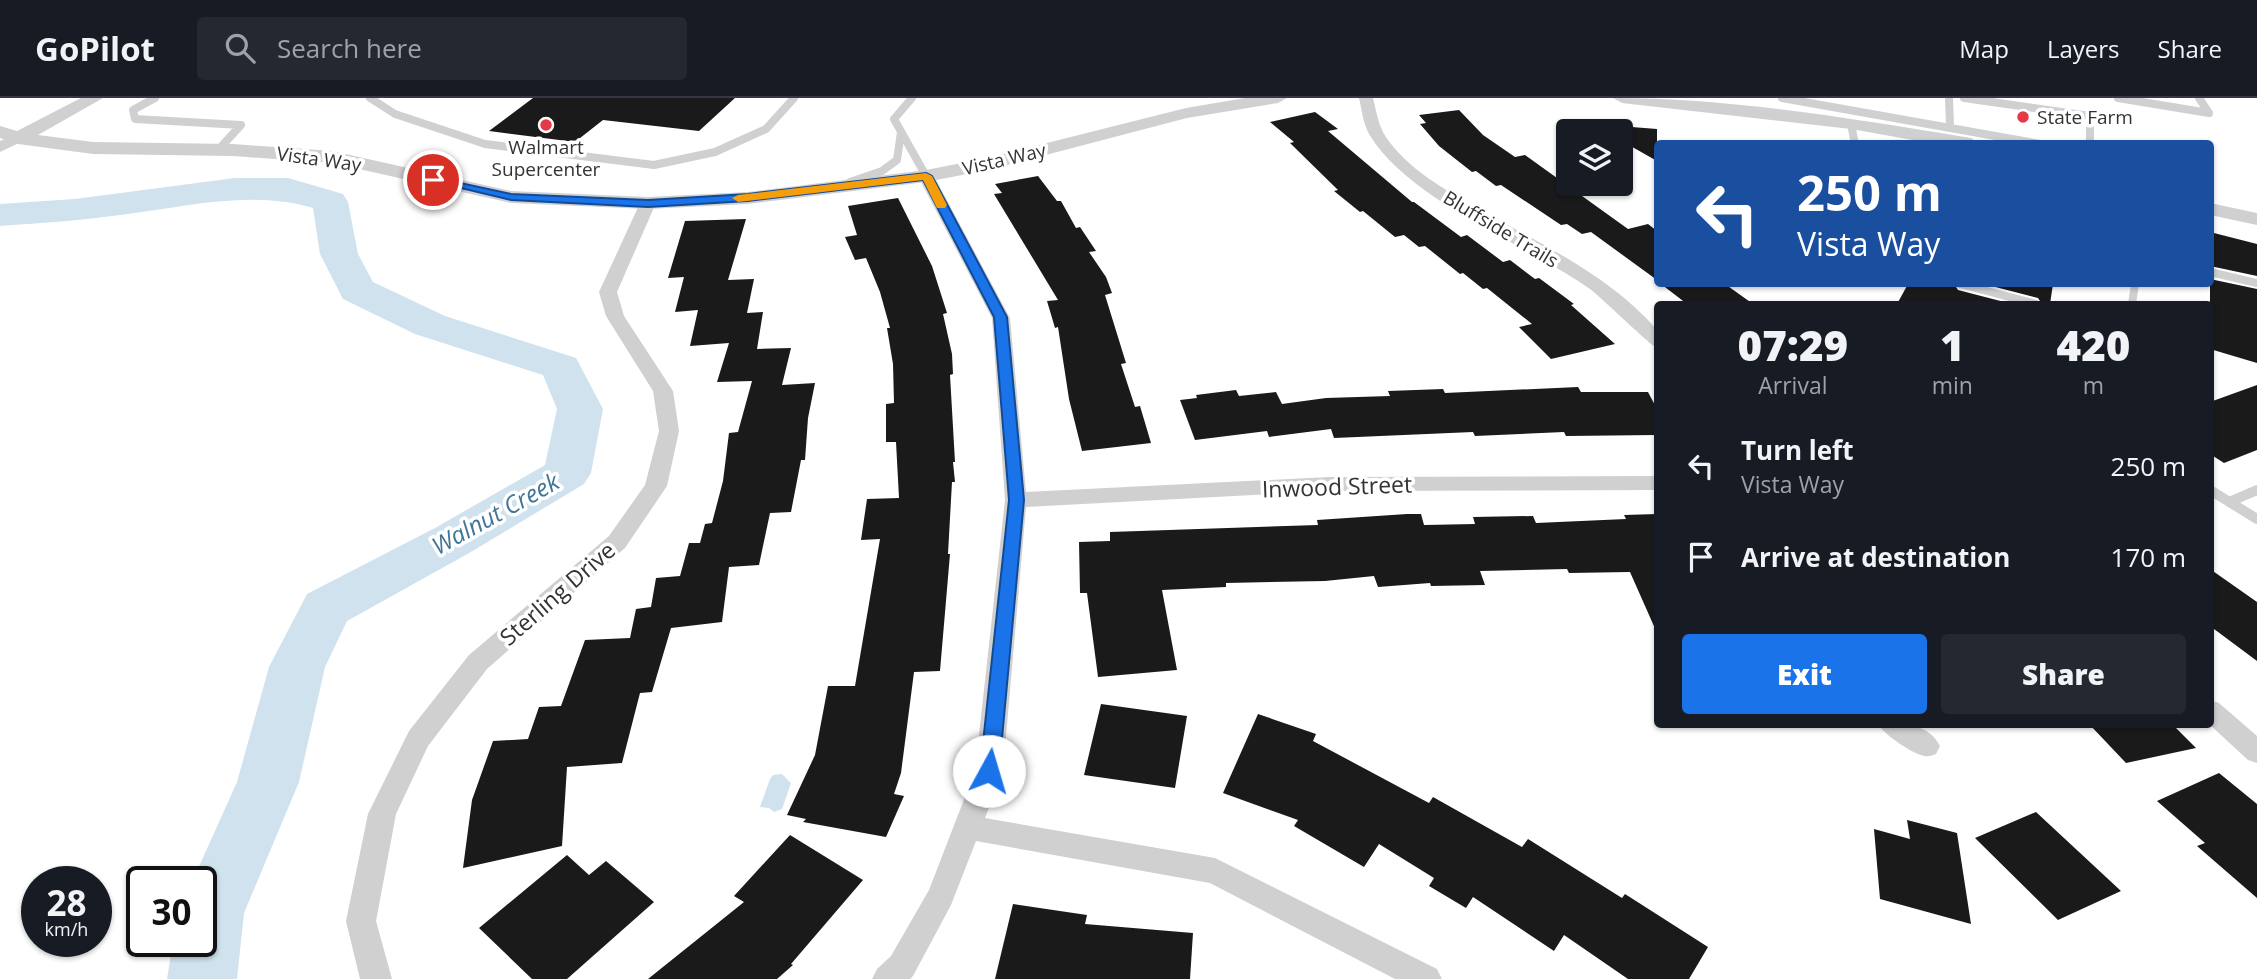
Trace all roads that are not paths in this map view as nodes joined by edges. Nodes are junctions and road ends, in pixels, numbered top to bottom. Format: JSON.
{"nodes":[{"id":1,"x":94,"y":98,"type":"edge"},
{"id":2,"x":155,"y":98,"type":"edge"},
{"id":3,"x":370,"y":98,"type":"edge"},
{"id":4,"x":794,"y":98,"type":"edge"},
{"id":5,"x":912,"y":98,"type":"edge"},
{"id":6,"x":1278,"y":98,"type":"edge"},
{"id":7,"x":1366,"y":98,"type":"edge"},
{"id":8,"x":1622,"y":98,"type":"edge"},
{"id":9,"x":1634,"y":98,"type":"edge"},
{"id":10,"x":1782,"y":98,"type":"edge"},
{"id":11,"x":1837,"y":98,"type":"edge"},
{"id":12,"x":1949,"y":98,"type":"edge"},
{"id":13,"x":1964,"y":98,"type":"edge"},
{"id":14,"x":2118,"y":98,"type":"edge"},
{"id":15,"x":2199,"y":98,"type":"edge"},
{"id":16,"x":1242,"y":100,"type":"edge"},
{"id":17,"x":1769,"y":107,"type":"edge"},
{"id":18,"x":1839,"y":107,"type":"junction"},
{"id":19,"x":1851,"y":124,"type":"junction"},
{"id":20,"x":1950,"y":127,"type":"junction"},
{"id":21,"x":901,"y":132,"type":"junction"},
{"id":22,"x":9,"y":135,"type":"edge"},
{"id":23,"x":1854,"y":140,"type":"edge"},
{"id":24,"x":1948,"y":140,"type":"edge"},
{"id":25,"x":2019,"y":140,"type":"edge"},
{"id":26,"x":2090,"y":140,"type":"edge"},
{"id":27,"x":0,"y":147,"type":"edge"},
{"id":28,"x":219,"y":149,"type":"junction"},
{"id":29,"x":926,"y":176,"type":"junction"},
{"id":30,"x":829,"y":188,"type":"junction"},
{"id":31,"x":648,"y":203,"type":"junction"},
{"id":32,"x":2214,"y":210,"type":"edge"},
{"id":33,"x":2257,"y":219,"type":"edge"},
{"id":34,"x":2214,"y":273,"type":"edge"},
{"id":35,"x":2257,"y":283,"type":"edge"},
{"id":36,"x":1971,"y":287,"type":"edge"},
{"id":37,"x":2025,"y":301,"type":"edge"},
{"id":38,"x":1654,"y":338,"type":"edge"},
{"id":39,"x":1654,"y":483,"type":"edge"},
{"id":40,"x":2257,"y":490,"type":"edge"},
{"id":41,"x":2214,"y":493,"type":"edge"},
{"id":42,"x":1016,"y":500,"type":"junction"},
{"id":43,"x":2229,"y":502,"type":"junction"},
{"id":44,"x":2257,"y":519,"type":"edge"},
{"id":45,"x":2214,"y":714,"type":"edge"},
{"id":46,"x":1897,"y":728,"type":"edge"},
{"id":47,"x":1927,"y":747,"type":"dead end"},
{"id":48,"x":2257,"y":752,"type":"edge"},
{"id":49,"x":968,"y":827,"type":"junction"},
{"id":50,"x":376,"y":979,"type":"edge"},
{"id":51,"x":888,"y":979,"type":"edge"},
{"id":52,"x":1426,"y":979,"type":"edge"}],
"edges":[{"from":1,"to":22,"type":"street"},
{"from":2,"to":28,"type":"lane"},
{"from":3,"to":4,"type":"lane"},
{"from":5,"to":21,"type":"lane"},
{"from":6,"to":16,"type":"street","name":"Vista Way"},
{"from":7,"to":38,"type":"street","name":"Bluffside Trails"},
{"from":8,"to":9,"type":"street"},
{"from":9,"to":17,"type":"street"},
{"from":10,"to":18,"type":"lane"},
{"from":11,"to":18,"type":"lane"},
{"from":12,"to":20,"type":"lane"},
{"from":13,"to":26,"type":"lane"},
{"from":14,"to":15,"type":"lane"},
{"from":16,"to":29,"type":"street","name":"Vista Way"},
{"from":17,"to":19,"type":"street"},
{"from":18,"to":20,"type":"lane"},
{"from":19,"to":23,"type":"lane"},
{"from":19,"to":24,"type":"street"},
{"from":20,"to":25,"type":"lane"},
{"from":21,"to":29,"type":"lane"},
{"from":21,"to":30,"type":"lane"},
{"from":22,"to":27,"type":"street"},
{"from":22,"to":28,"type":"street","name":"Vista Way"},
{"from":28,"to":31,"type":"street","name":"Vista Way"},
{"from":29,"to":30,"type":"street","name":"Vista Way"},
{"from":29,"to":42,"type":"street"},
{"from":30,"to":31,"type":"street","name":"Vista Way"},
{"from":31,"to":50,"type":"street","name":"Sterling Drive"},
{"from":32,"to":33,"type":"street"},
{"from":34,"to":35,"type":"lane"},
{"from":36,"to":37,"type":"lane"},
{"from":39,"to":42,"type":"street","name":"Inwood Street"},
{"from":40,"to":43,"type":"lane"},
{"from":41,"to":43,"type":"lane"},
{"from":42,"to":49,"type":"street"},
{"from":43,"to":44,"type":"lane"},
{"from":45,"to":48,"type":"street"},
{"from":46,"to":47,"type":"street"},
{"from":49,"to":51,"type":"street"},
{"from":49,"to":52,"type":"street"}]}
